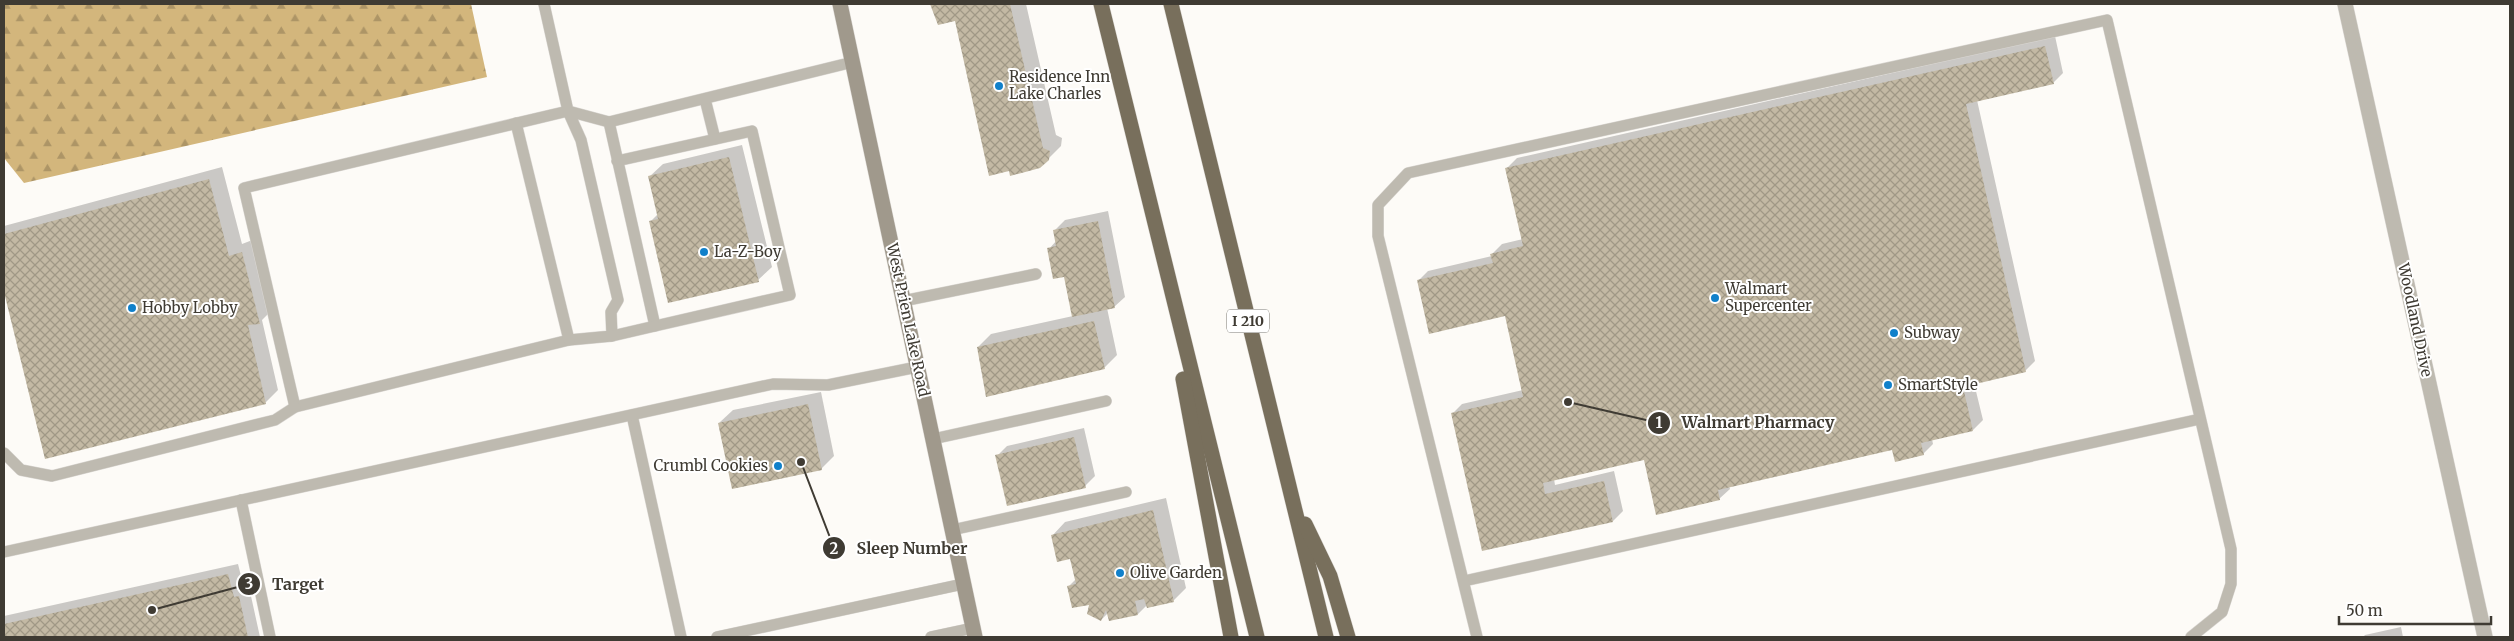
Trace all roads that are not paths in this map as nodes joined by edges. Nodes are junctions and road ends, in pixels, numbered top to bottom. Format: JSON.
{"nodes":[{"id":1,"x":544,"y":4,"type":"edge"},
{"id":2,"x":840,"y":4,"type":"edge"},
{"id":3,"x":1101,"y":4,"type":"edge"},
{"id":4,"x":1171,"y":4,"type":"edge"},
{"id":5,"x":2345,"y":4,"type":"edge"},
{"id":6,"x":853,"y":62,"type":"junction"},
{"id":7,"x":705,"y":99,"type":"junction"},
{"id":8,"x":568,"y":111,"type":"junction"},
{"id":9,"x":609,"y":122,"type":"junction"},
{"id":10,"x":516,"y":124,"type":"junction"},
{"id":11,"x":715,"y":139,"type":"junction"},
{"id":12,"x":617,"y":161,"type":"junction"},
{"id":13,"x":1156,"y":232,"type":"junction"},
{"id":14,"x":1036,"y":274,"type":"dead end"},
{"id":15,"x":903,"y":301,"type":"junction"},
{"id":16,"x":655,"y":326,"type":"junction"},
{"id":17,"x":612,"y":336,"type":"junction"},
{"id":18,"x":569,"y":340,"type":"junction"},
{"id":19,"x":917,"y":367,"type":"junction"},
{"id":20,"x":1106,"y":401,"type":"dead end"},
{"id":21,"x":296,"y":407,"type":"junction"},
{"id":22,"x":632,"y":415,"type":"junction"},
{"id":23,"x":2200,"y":419,"type":"junction"},
{"id":24,"x":933,"y":439,"type":"junction"},
{"id":25,"x":4,"y":453,"type":"edge"},
{"id":26,"x":1126,"y":492,"type":"dead end"},
{"id":27,"x":1291,"y":496,"type":"junction"},
{"id":28,"x":241,"y":500,"type":"junction"},
{"id":29,"x":952,"y":530,"type":"junction"},
{"id":30,"x":4,"y":552,"type":"edge"},
{"id":31,"x":1464,"y":581,"type":"junction"},
{"id":32,"x":964,"y":584,"type":"junction"},
{"id":33,"x":974,"y":633,"type":"edge"},
{"id":34,"x":270,"y":637,"type":"edge"},
{"id":35,"x":681,"y":637,"type":"edge"},
{"id":36,"x":718,"y":637,"type":"edge"},
{"id":37,"x":931,"y":637,"type":"edge"},
{"id":38,"x":1231,"y":637,"type":"edge"},
{"id":39,"x":1257,"y":637,"type":"edge"},
{"id":40,"x":1326,"y":637,"type":"edge"},
{"id":41,"x":1348,"y":637,"type":"edge"},
{"id":42,"x":1477,"y":637,"type":"edge"},
{"id":43,"x":2191,"y":637,"type":"edge"},
{"id":44,"x":2485,"y":637,"type":"edge"}],
"edges":[{"from":1,"to":8,"type":"lane"},
{"from":2,"to":6,"type":"street","name":"West Prien Lake Road"},
{"from":3,"to":13,"type":"highway"},
{"from":4,"to":27,"type":"highway","number":"I 210"},
{"from":5,"to":44,"type":"street","name":"Woodland Drive"},
{"from":6,"to":7,"type":"lane"},
{"from":6,"to":15,"type":"street","name":"West Prien Lake Road"},
{"from":7,"to":9,"type":"lane"},
{"from":7,"to":11,"type":"lane"},
{"from":8,"to":9,"type":"lane"},
{"from":8,"to":10,"type":"lane"},
{"from":8,"to":17,"type":"lane"},
{"from":9,"to":12,"type":"lane"},
{"from":10,"to":18,"type":"lane"},
{"from":10,"to":21,"type":"lane"},
{"from":11,"to":12,"type":"lane"},
{"from":11,"to":16,"type":"lane"},
{"from":12,"to":16,"type":"lane"},
{"from":13,"to":38,"type":"highway"},
{"from":13,"to":39,"type":"highway"},
{"from":14,"to":15,"type":"lane"},
{"from":15,"to":19,"type":"street","name":"West Prien Lake Road"},
{"from":16,"to":17,"type":"lane"},
{"from":17,"to":18,"type":"lane"},
{"from":18,"to":21,"type":"lane"},
{"from":19,"to":22,"type":"lane"},
{"from":19,"to":24,"type":"street","name":"West Prien Lake Road"},
{"from":20,"to":24,"type":"lane"},
{"from":21,"to":25,"type":"lane"},
{"from":22,"to":28,"type":"lane"},
{"from":22,"to":35,"type":"lane"},
{"from":23,"to":31,"type":"lane"},
{"from":23,"to":31,"type":"lane"},
{"from":23,"to":43,"type":"lane"},
{"from":24,"to":29,"type":"street","name":"West Prien Lake Road"},
{"from":26,"to":29,"type":"lane"},
{"from":27,"to":40,"type":"highway","number":"I 210"},
{"from":27,"to":41,"type":"highway"},
{"from":28,"to":30,"type":"lane"},
{"from":28,"to":34,"type":"lane"},
{"from":29,"to":32,"type":"street","name":"West Prien Lake Road"},
{"from":31,"to":42,"type":"lane"},
{"from":32,"to":33,"type":"street","name":"West Prien Lake Road"},
{"from":32,"to":36,"type":"lane"},
{"from":33,"to":37,"type":"lane"}]}
